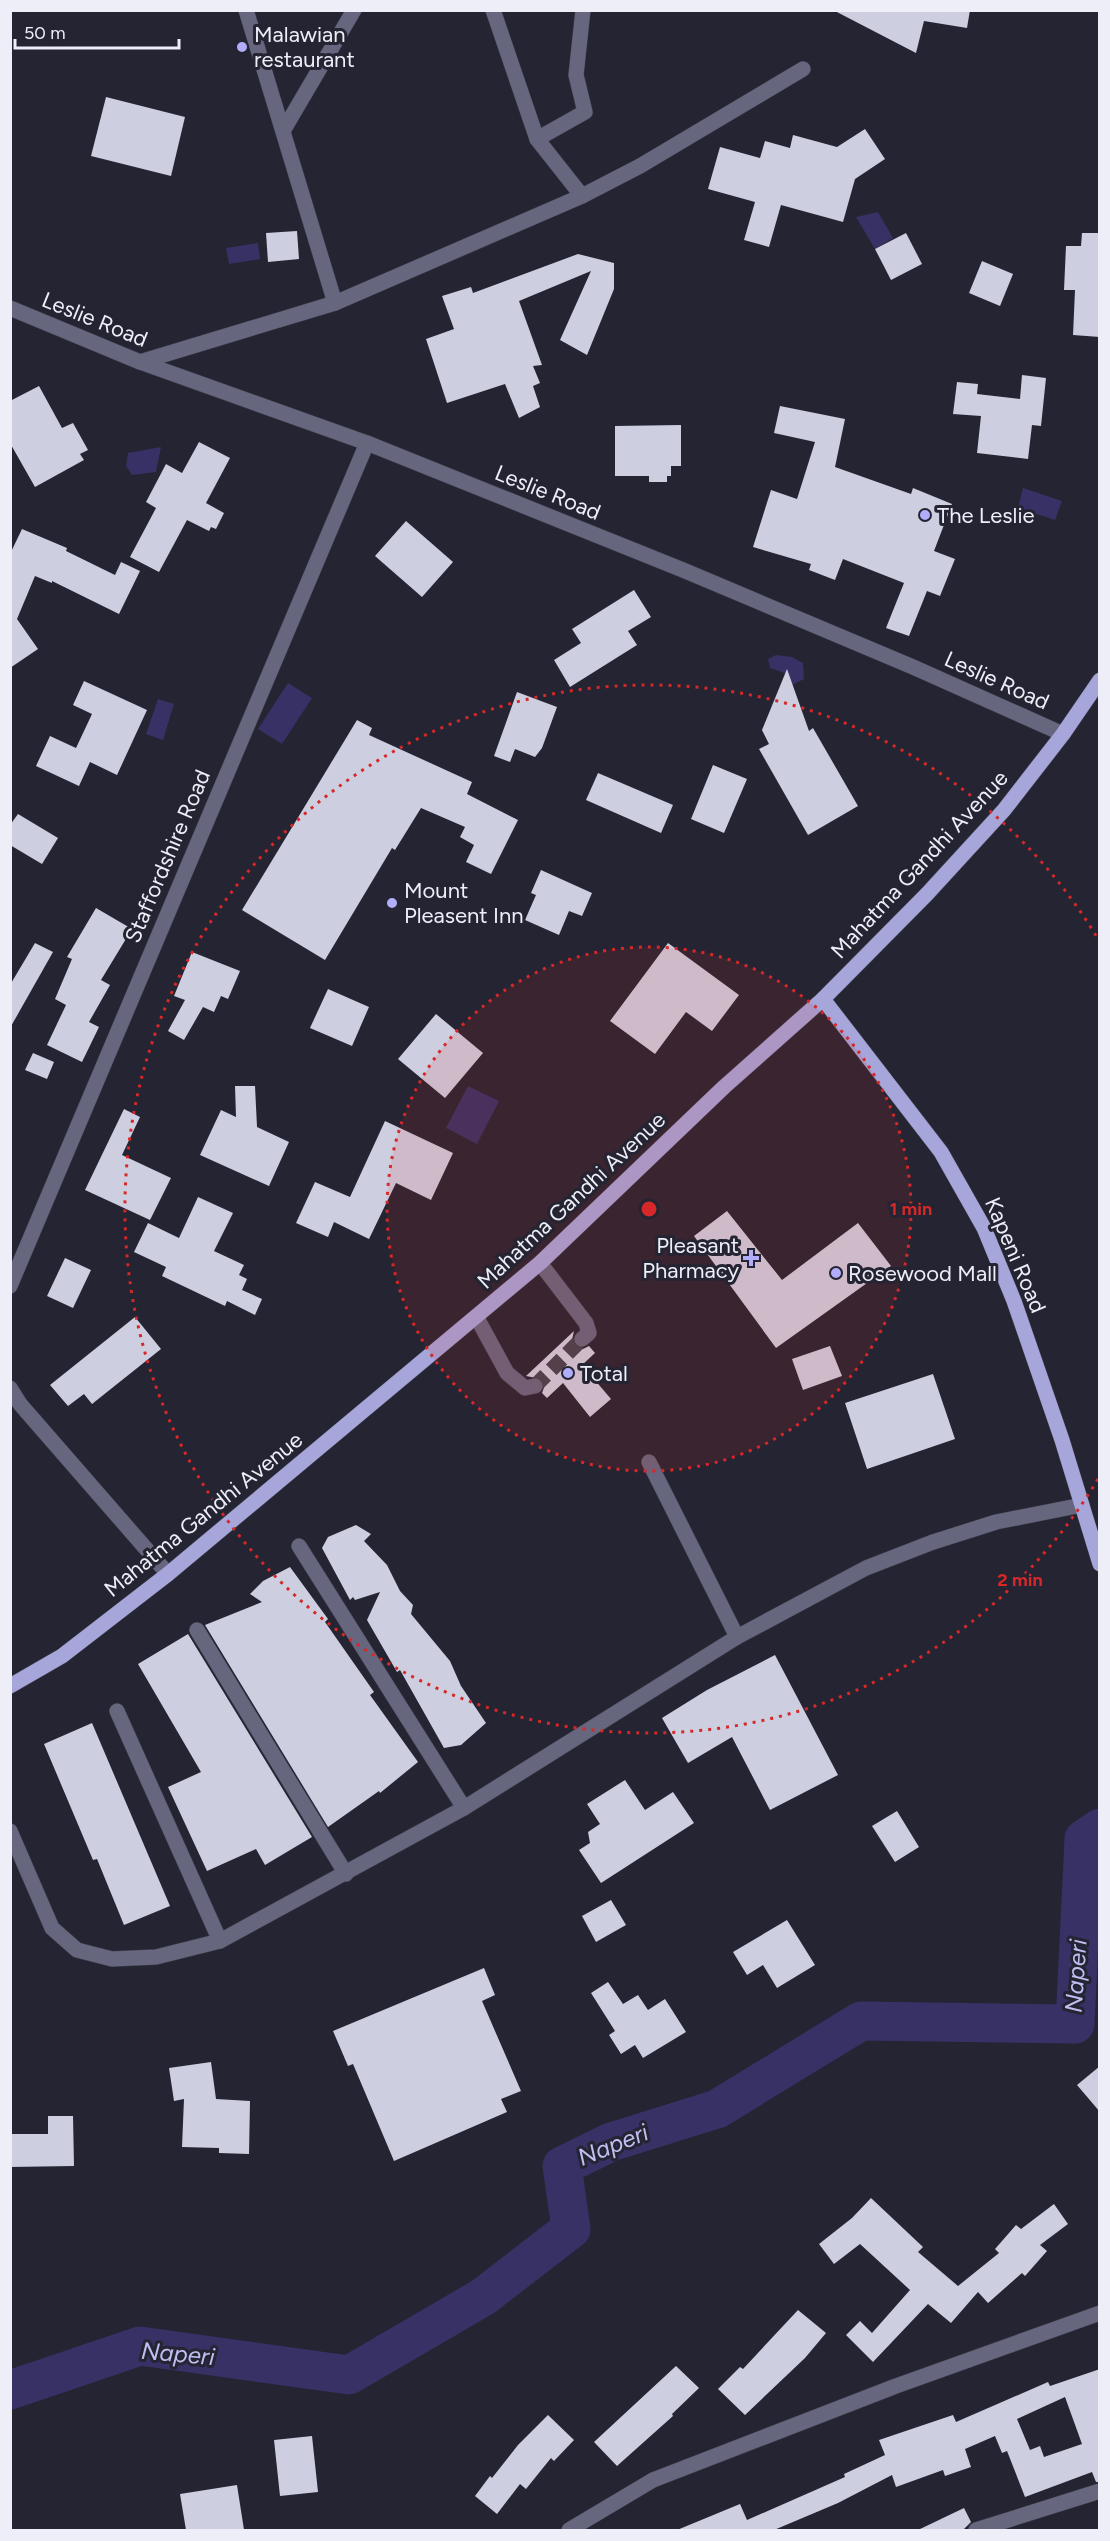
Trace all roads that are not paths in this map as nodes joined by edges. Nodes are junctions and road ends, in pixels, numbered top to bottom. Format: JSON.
{"nodes":[{"id":1,"x":246,"y":10,"type":"edge"},
{"id":2,"x":354,"y":10,"type":"edge"},
{"id":3,"x":493,"y":10,"type":"edge"},
{"id":4,"x":583,"y":10,"type":"edge"},
{"id":5,"x":803,"y":69,"type":"dead end"},
{"id":6,"x":283,"y":131,"type":"junction"},
{"id":7,"x":537,"y":139,"type":"junction"},
{"id":8,"x":582,"y":196,"type":"junction"},
{"id":9,"x":335,"y":303,"type":"junction"},
{"id":10,"x":10,"y":308,"type":"edge"},
{"id":11,"x":140,"y":362,"type":"junction"},
{"id":12,"x":366,"y":443,"type":"junction"},
{"id":13,"x":1100,"y":680,"type":"edge"},
{"id":14,"x":1063,"y":735,"type":"junction"},
{"id":15,"x":823,"y":999,"type":"junction"},
{"id":16,"x":540,"y":1263,"type":"junction"},
{"id":17,"x":10,"y":1286,"type":"edge"},
{"id":18,"x":477,"y":1318,"type":"junction"},
{"id":19,"x":582,"y":1339,"type":"dead end"},
{"id":20,"x":535,"y":1386,"type":"dead end"},
{"id":21,"x":10,"y":1388,"type":"edge"},
{"id":22,"x":650,"y":1462,"type":"dead end"},
{"id":23,"x":1082,"y":1505,"type":"junction"},
{"id":24,"x":299,"y":1546,"type":"dead end"},
{"id":25,"x":1100,"y":1564,"type":"edge"},
{"id":26,"x":168,"y":1574,"type":"junction"},
{"id":27,"x":197,"y":1630,"type":"dead end"},
{"id":28,"x":736,"y":1637,"type":"junction"},
{"id":29,"x":10,"y":1686,"type":"edge"},
{"id":30,"x":117,"y":1711,"type":"dead end"},
{"id":31,"x":464,"y":1808,"type":"junction"},
{"id":32,"x":10,"y":1831,"type":"edge"},
{"id":33,"x":346,"y":1874,"type":"junction"},
{"id":34,"x":220,"y":1941,"type":"junction"},
{"id":35,"x":1100,"y":2313,"type":"edge"},
{"id":36,"x":1100,"y":2491,"type":"edge"},
{"id":37,"x":569,"y":2530,"type":"edge"},
{"id":38,"x":976,"y":2530,"type":"edge"}],
"edges":[{"from":1,"to":6,"type":"street"},
{"from":2,"to":6,"type":"street"},
{"from":3,"to":7,"type":"street"},
{"from":4,"to":7,"type":"street"},
{"from":5,"to":8,"type":"street"},
{"from":6,"to":9,"type":"street"},
{"from":7,"to":8,"type":"street"},
{"from":8,"to":9,"type":"street"},
{"from":9,"to":11,"type":"street"},
{"from":10,"to":11,"type":"street","name":"Leslie Road"},
{"from":11,"to":12,"type":"street","name":"Leslie Road"},
{"from":12,"to":14,"type":"street","name":"Leslie Road"},
{"from":12,"to":17,"type":"street","name":"Staffordshire Road"},
{"from":13,"to":14,"type":"main road","name":"Mahatma Gandhi Avenue"},
{"from":14,"to":15,"type":"main road","name":"Mahatma Gandhi Avenue"},
{"from":15,"to":16,"type":"main road","name":"Mahatma Gandhi Avenue"},
{"from":15,"to":23,"type":"main road","name":"Kapeni Road"},
{"from":16,"to":18,"type":"main road","name":"Mahatma Gandhi Avenue"},
{"from":16,"to":19,"type":"street"},
{"from":18,"to":20,"type":"street"},
{"from":18,"to":26,"type":"main road","name":"Mahatma Gandhi Avenue"},
{"from":21,"to":26,"type":"street"},
{"from":22,"to":28,"type":"street"},
{"from":23,"to":25,"type":"main road","name":"Kapeni Road"},
{"from":23,"to":28,"type":"street"},
{"from":24,"to":31,"type":"street"},
{"from":26,"to":29,"type":"main road","name":"Mahatma Gandhi Avenue"},
{"from":27,"to":33,"type":"street"},
{"from":28,"to":31,"type":"street"},
{"from":30,"to":34,"type":"street"},
{"from":31,"to":33,"type":"street"},
{"from":32,"to":34,"type":"street"},
{"from":33,"to":34,"type":"street"},
{"from":35,"to":37,"type":"street"},
{"from":36,"to":38,"type":"street"}]}
